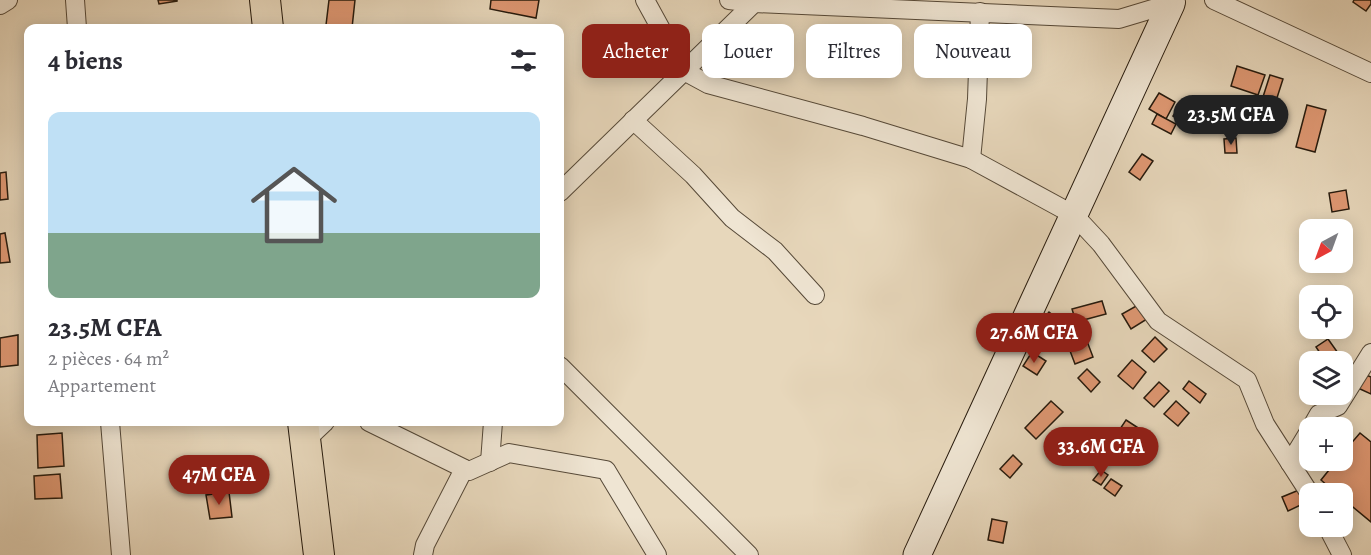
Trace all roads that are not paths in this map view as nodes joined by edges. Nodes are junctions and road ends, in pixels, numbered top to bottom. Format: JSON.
{"nodes":[{"id":1,"x":8,"y":0,"type":"edge"},
{"id":2,"x":75,"y":0,"type":"edge"},
{"id":3,"x":265,"y":0,"type":"edge"},
{"id":4,"x":645,"y":0,"type":"edge"},
{"id":5,"x":729,"y":0,"type":"edge"},
{"id":6,"x":1214,"y":0,"type":"edge"},
{"id":7,"x":755,"y":1,"type":"edge"},
{"id":8,"x":1173,"y":1,"type":"edge"},
{"id":9,"x":0,"y":5,"type":"edge"},
{"id":10,"x":980,"y":12,"type":"junction"},
{"id":11,"x":77,"y":24,"type":"edge"},
{"id":12,"x":268,"y":24,"type":"edge"},
{"id":13,"x":658,"y":24,"type":"edge"},
{"id":14,"x":690,"y":64,"type":"edge"},
{"id":15,"x":1371,"y":73,"type":"edge"},
{"id":16,"x":690,"y":74,"type":"edge"},
{"id":17,"x":676,"y":78,"type":"edge"},
{"id":18,"x":633,"y":120,"type":"junction"},
{"id":19,"x":971,"y":159,"type":"junction"},
{"id":20,"x":564,"y":188,"type":"edge"},
{"id":21,"x":1074,"y":215,"type":"junction"},
{"id":22,"x":815,"y":295,"type":"dead end"},
{"id":23,"x":1371,"y":352,"type":"edge"},
{"id":24,"x":564,"y":370,"type":"edge"},
{"id":25,"x":1317,"y":417,"type":"edge"},
{"id":26,"x":110,"y":426,"type":"edge"},
{"id":27,"x":377,"y":426,"type":"edge"},
{"id":28,"x":493,"y":426,"type":"edge"},
{"id":29,"x":311,"y":428,"type":"edge"},
{"id":30,"x":1299,"y":448,"type":"edge"},
{"id":31,"x":490,"y":462,"type":"junction"},
{"id":32,"x":1290,"y":464,"type":"junction"},
{"id":33,"x":464,"y":469,"type":"junction"},
{"id":34,"x":1303,"y":483,"type":"edge"},
{"id":35,"x":1333,"y":537,"type":"edge"},
{"id":36,"x":121,"y":555,"type":"edge"},
{"id":37,"x":320,"y":555,"type":"edge"},
{"id":38,"x":423,"y":555,"type":"edge"},
{"id":39,"x":657,"y":555,"type":"edge"},
{"id":40,"x":749,"y":555,"type":"edge"},
{"id":41,"x":917,"y":555,"type":"edge"},
{"id":42,"x":1342,"y":555,"type":"edge"}],
"edges":[{"from":1,"to":9,"type":"street"},
{"from":2,"to":11,"type":"street"},
{"from":3,"to":12,"type":"main road"},
{"from":4,"to":13,"type":"street"},
{"from":5,"to":7,"type":"street"},
{"from":6,"to":15,"type":"street"},
{"from":7,"to":10,"type":"street"},
{"from":7,"to":14,"type":"street"},
{"from":8,"to":10,"type":"street"},
{"from":8,"to":21,"type":"street"},
{"from":10,"to":19,"type":"street"},
{"from":16,"to":19,"type":"street"},
{"from":17,"to":18,"type":"street"},
{"from":18,"to":20,"type":"street"},
{"from":18,"to":22,"type":"street"},
{"from":19,"to":21,"type":"street"},
{"from":21,"to":32,"type":"street"},
{"from":21,"to":41,"type":"street"},
{"from":23,"to":25,"type":"street"},
{"from":24,"to":40,"type":"street"},
{"from":26,"to":36,"type":"street"},
{"from":27,"to":33,"type":"street"},
{"from":28,"to":31,"type":"street"},
{"from":29,"to":37,"type":"main road"},
{"from":30,"to":32,"type":"street"},
{"from":31,"to":33,"type":"street"},
{"from":31,"to":39,"type":"street"},
{"from":32,"to":34,"type":"street"},
{"from":33,"to":38,"type":"street"},
{"from":35,"to":42,"type":"street"}]}
